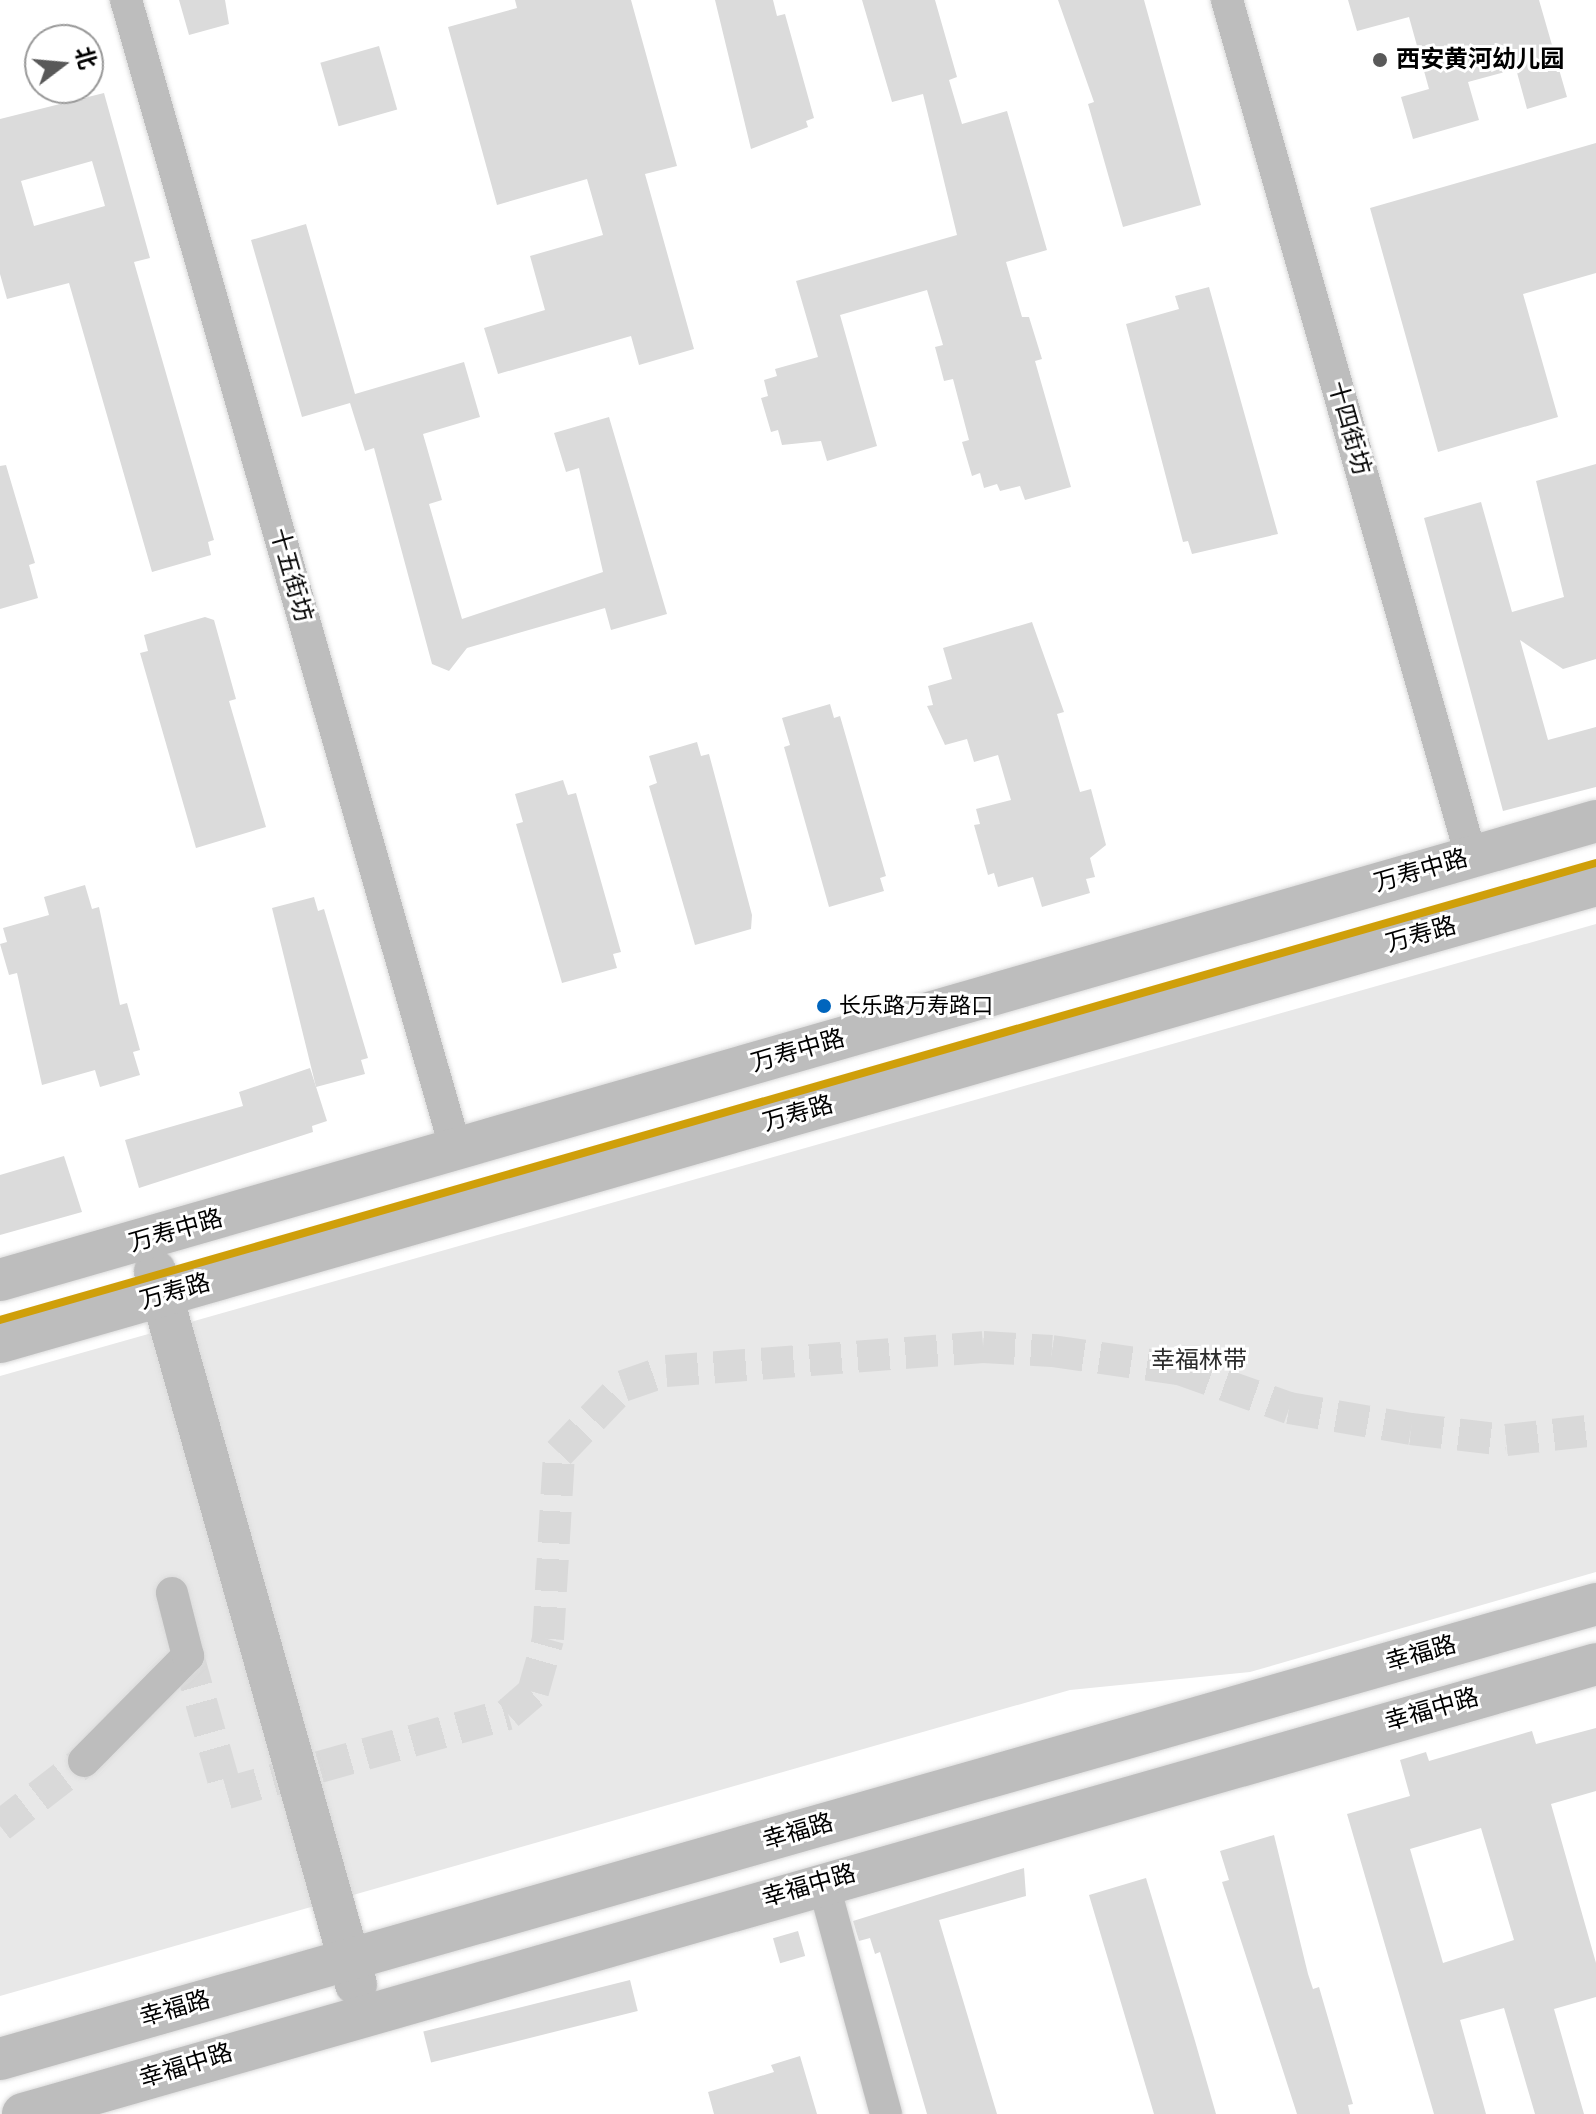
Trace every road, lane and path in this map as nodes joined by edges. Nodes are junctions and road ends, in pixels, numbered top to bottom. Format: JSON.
{"nodes":[{"id":1,"x":126,"y":0,"type":"edge"},
{"id":2,"x":1227,"y":0,"type":"edge"},
{"id":3,"x":1596,"y":821,"type":"edge"},
{"id":4,"x":1471,"y":856,"type":"junction"},
{"id":5,"x":1596,"y":885,"type":"edge"},
{"id":6,"x":1086,"y":1031,"type":"junction"},
{"id":7,"x":744,"y":1067,"type":"junction"},
{"id":8,"x":456,"y":1150,"type":"junction"},
{"id":9,"x":146,"y":1240,"type":"junction"},
{"id":10,"x":0,"y":1280,"type":"edge"},
{"id":11,"x":162,"y":1296,"type":"junction"},
{"id":12,"x":0,"y":1342,"type":"edge"},
{"id":13,"x":172,"y":1593,"type":"dead end"},
{"id":14,"x":1596,"y":1604,"type":"edge"},
{"id":15,"x":1596,"y":1664,"type":"edge"},
{"id":16,"x":84,"y":1761,"type":"tunnel mouth"},
{"id":17,"x":823,"y":1882,"type":"junction"},
{"id":18,"x":349,"y":1959,"type":"junction"},
{"id":19,"x":364,"y":2012,"type":"junction"},
{"id":20,"x":0,"y":2059,"type":"edge"},
{"id":21,"x":23,"y":2114,"type":"edge"},
{"id":22,"x":886,"y":2114,"type":"edge"}],
"edges":[{"from":1,"to":8,"type":"street","name":"十五街坊"},
{"from":2,"to":4,"type":"street","name":"十四街坊"},
{"from":3,"to":4,"type":"main road","name":"万寿中路"},
{"from":4,"to":7,"type":"main road","name":"万寿中路"},
{"from":5,"to":6,"type":"main road","name":"万寿路"},
{"from":6,"to":7,"type":"main road"},
{"from":6,"to":11,"type":"main road","name":"万寿路"},
{"from":7,"to":8,"type":"main road","name":"万寿中路"},
{"from":8,"to":9,"type":"main road","name":"万寿中路"},
{"from":9,"to":10,"type":"main road","name":"万寿中路"},
{"from":9,"to":11,"type":"main road"},
{"from":11,"to":12,"type":"main road","name":"万寿路"},
{"from":11,"to":18,"type":"main road"},
{"from":13,"to":16,"type":"street"},
{"from":14,"to":18,"type":"main road","name":"幸福路"},
{"from":15,"to":17,"type":"main road","name":"幸福中路"},
{"from":17,"to":19,"type":"main road","name":"幸福中路"},
{"from":17,"to":22,"type":"street"},
{"from":18,"to":19,"type":"main road"},
{"from":18,"to":20,"type":"main road","name":"幸福路"},
{"from":19,"to":21,"type":"main road","name":"幸福中路"}]}
